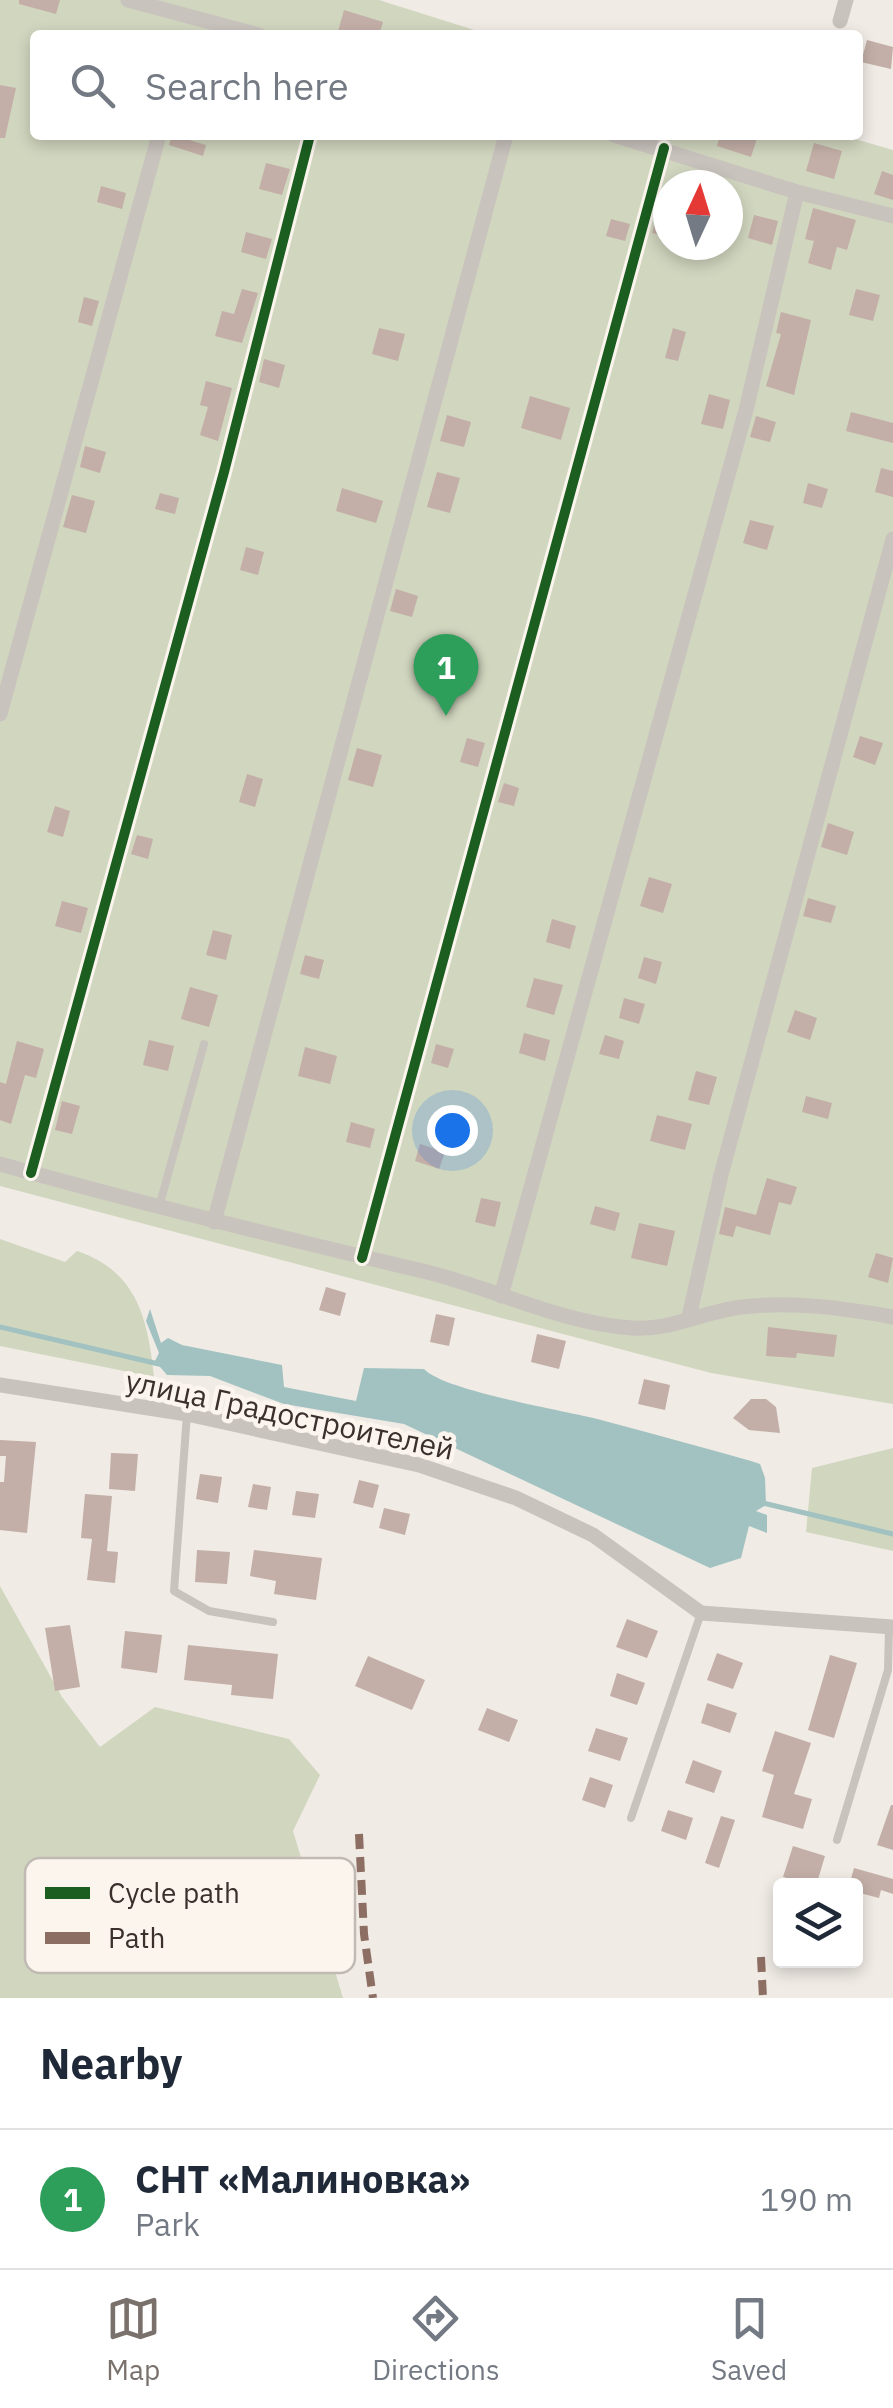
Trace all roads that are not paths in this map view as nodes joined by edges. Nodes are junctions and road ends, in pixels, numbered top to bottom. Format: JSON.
{"nodes":[{"id":1,"x":128,"y":0,"type":"edge"},
{"id":2,"x":846,"y":0,"type":"edge"},
{"id":3,"x":189,"y":16,"type":"junction"},
{"id":4,"x":840,"y":21,"type":"dead end"},
{"id":5,"x":185,"y":30,"type":"edge"},
{"id":6,"x":240,"y":30,"type":"edge"},
{"id":7,"x":158,"y":140,"type":"edge"},
{"id":8,"x":309,"y":140,"type":"edge"},
{"id":9,"x":505,"y":140,"type":"edge"},
{"id":10,"x":633,"y":140,"type":"edge"},
{"id":11,"x":664,"y":148,"type":"junction"},
{"id":12,"x":797,"y":192,"type":"junction"},
{"id":13,"x":893,"y":216,"type":"edge"},
{"id":14,"x":893,"y":540,"type":"edge"},
{"id":15,"x":0,"y":714,"type":"edge"},
{"id":16,"x":204,"y":1044,"type":"dead end"},
{"id":17,"x":0,"y":1164,"type":"edge"},
{"id":18,"x":31,"y":1173,"type":"junction"},
{"id":19,"x":158,"y":1207,"type":"junction"},
{"id":20,"x":214,"y":1222,"type":"junction"},
{"id":21,"x":362,"y":1258,"type":"junction"},
{"id":22,"x":501,"y":1296,"type":"junction"},
{"id":23,"x":689,"y":1317,"type":"junction"},
{"id":24,"x":893,"y":1317,"type":"edge"},
{"id":25,"x":0,"y":1384,"type":"edge"},
{"id":26,"x":186,"y":1414,"type":"junction"},
{"id":27,"x":701,"y":1613,"type":"junction"},
{"id":28,"x":272,"y":1622,"type":"dead end"},
{"id":29,"x":891,"y":1627,"type":"edge"},
{"id":30,"x":631,"y":1818,"type":"dead end"},
{"id":31,"x":836,"y":1840,"type":"dead end"}],
"edges":[{"from":1,"to":3,"type":"street"},
{"from":2,"to":4,"type":"street"},
{"from":3,"to":5,"type":"street"},
{"from":3,"to":6,"type":"street"},
{"from":7,"to":15,"type":"street"},
{"from":8,"to":18,"type":"street"},
{"from":9,"to":20,"type":"street"},
{"from":10,"to":11,"type":"street"},
{"from":11,"to":12,"type":"street"},
{"from":11,"to":21,"type":"street"},
{"from":12,"to":13,"type":"street"},
{"from":12,"to":22,"type":"street"},
{"from":14,"to":23,"type":"street"},
{"from":16,"to":19,"type":"lane"},
{"from":17,"to":18,"type":"street"},
{"from":18,"to":19,"type":"street"},
{"from":19,"to":20,"type":"street"},
{"from":20,"to":21,"type":"street"},
{"from":21,"to":22,"type":"street"},
{"from":22,"to":23,"type":"street"},
{"from":23,"to":24,"type":"street"},
{"from":25,"to":26,"type":"street","name":"улица Градостроителей"},
{"from":26,"to":27,"type":"street","name":"улица Градостроителей"},
{"from":26,"to":28,"type":"lane"},
{"from":27,"to":29,"type":"street"},
{"from":27,"to":30,"type":"lane"},
{"from":29,"to":31,"type":"lane"}]}
